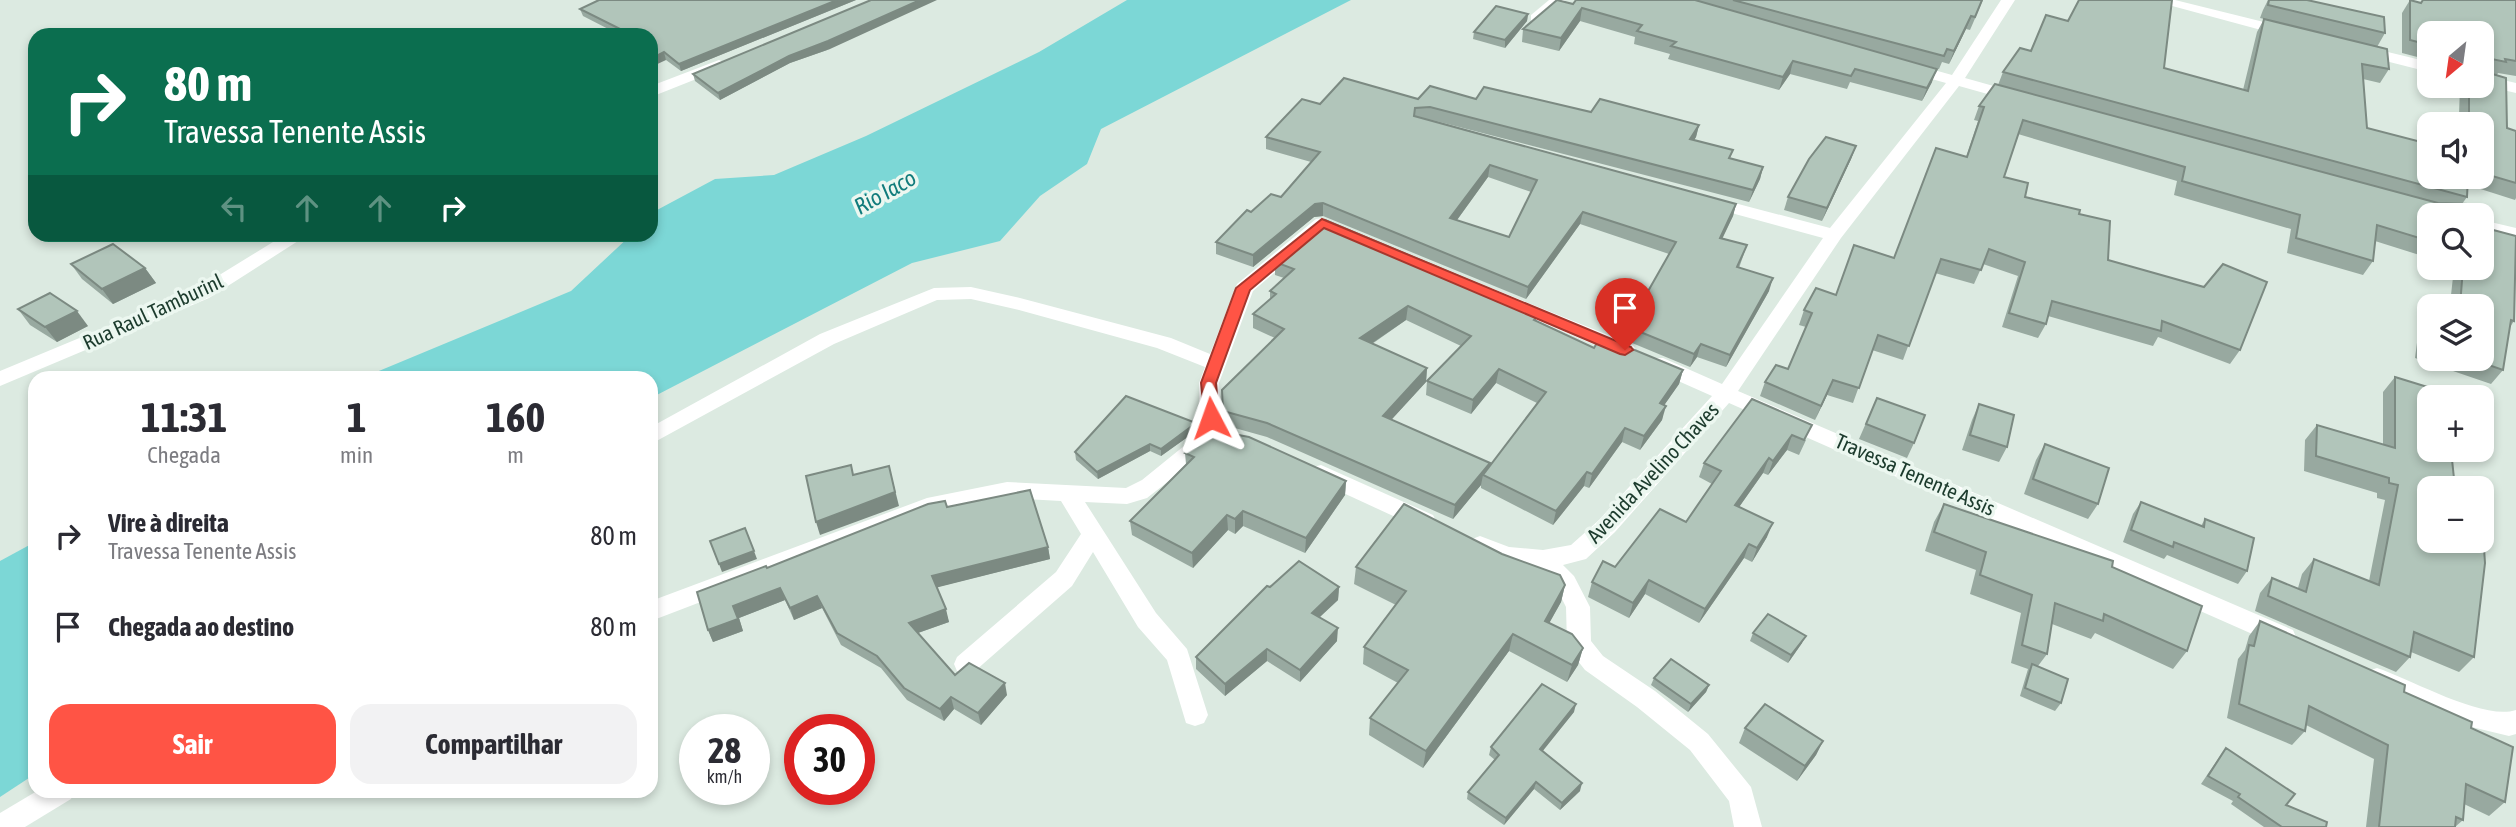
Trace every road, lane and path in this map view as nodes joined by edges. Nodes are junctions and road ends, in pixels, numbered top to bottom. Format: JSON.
{"nodes":[{"id":1,"x":1558,"y":0,"type":"edge"},
{"id":2,"x":2008,"y":0,"type":"edge"},
{"id":3,"x":2157,"y":0,"type":"edge"},
{"id":4,"x":1536,"y":18,"type":"edge"},
{"id":5,"x":2299,"y":35,"type":"edge"},
{"id":6,"x":2338,"y":44,"type":"edge"},
{"id":7,"x":729,"y":62,"type":"edge"},
{"id":8,"x":1891,"y":63,"type":"edge"},
{"id":9,"x":2417,"y":64,"type":"edge"},
{"id":10,"x":1956,"y":80,"type":"junction"},
{"id":11,"x":2494,"y":83,"type":"edge"},
{"id":12,"x":2516,"y":88,"type":"edge"},
{"id":13,"x":658,"y":89,"type":"edge"},
{"id":14,"x":2034,"y":102,"type":"edge"},
{"id":15,"x":1688,"y":196,"type":"edge"},
{"id":16,"x":2494,"y":228,"type":"edge"},
{"id":17,"x":2516,"y":234,"type":"edge"},
{"id":18,"x":1834,"y":235,"type":"junction"},
{"id":19,"x":1360,"y":239,"type":"edge"},
{"id":20,"x":287,"y":242,"type":"edge"},
{"id":21,"x":1474,"y":286,"type":"edge"},
{"id":22,"x":1216,"y":364,"type":"junction"},
{"id":23,"x":0,"y":379,"type":"edge"},
{"id":24,"x":1726,"y":393,"type":"junction"},
{"id":25,"x":658,"y":432,"type":"edge"},
{"id":26,"x":1308,"y":468,"type":"edge"},
{"id":27,"x":1066,"y":491,"type":"junction"},
{"id":28,"x":1093,"y":536,"type":"junction"},
{"id":29,"x":1543,"y":559,"type":"junction"},
{"id":30,"x":658,"y":608,"type":"edge"},
{"id":31,"x":2306,"y":646,"type":"edge"},
{"id":32,"x":966,"y":664,"type":"edge"},
{"id":33,"x":2357,"y":669,"type":"edge"},
{"id":34,"x":1195,"y":715,"type":"dead end"},
{"id":35,"x":2512,"y":723,"type":"edge"},
{"id":36,"x":49,"y":798,"type":"edge"},
{"id":37,"x":1,"y":827,"type":"edge"},
{"id":38,"x":1748,"y":827,"type":"edge"}],
"edges":[{"from":1,"to":4,"type":"street"},
{"from":2,"to":10,"type":"street","name":"Avenida Avelino Chaves"},
{"from":3,"to":5,"type":"street"},
{"from":6,"to":9,"type":"street"},
{"from":7,"to":13,"type":"street"},
{"from":8,"to":10,"type":"street"},
{"from":10,"to":14,"type":"street"},
{"from":10,"to":18,"type":"street","name":"Avenida Avelino Chaves"},
{"from":11,"to":12,"type":"street"},
{"from":15,"to":18,"type":"street"},
{"from":16,"to":17,"type":"street"},
{"from":18,"to":24,"type":"street","name":"Avenida Avelino Chaves"},
{"from":19,"to":22,"type":"street"},
{"from":20,"to":23,"type":"street","name":"Rua Raul Tamburinl"},
{"from":21,"to":24,"type":"street","name":"Travessa Tenente Assis"},
{"from":22,"to":25,"type":"street"},
{"from":22,"to":27,"type":"street"},
{"from":24,"to":29,"type":"street","name":"Avenida Avelino Chaves"},
{"from":24,"to":31,"type":"street","name":"Travessa Tenente Assis"},
{"from":26,"to":29,"type":"street","name":"Avenida Avelino Chaves"},
{"from":27,"to":28,"type":"street"},
{"from":27,"to":30,"type":"street"},
{"from":28,"to":32,"type":"street"},
{"from":28,"to":34,"type":"street"},
{"from":29,"to":38,"type":"street"},
{"from":33,"to":35,"type":"street"},
{"from":36,"to":37,"type":"street"}]}
